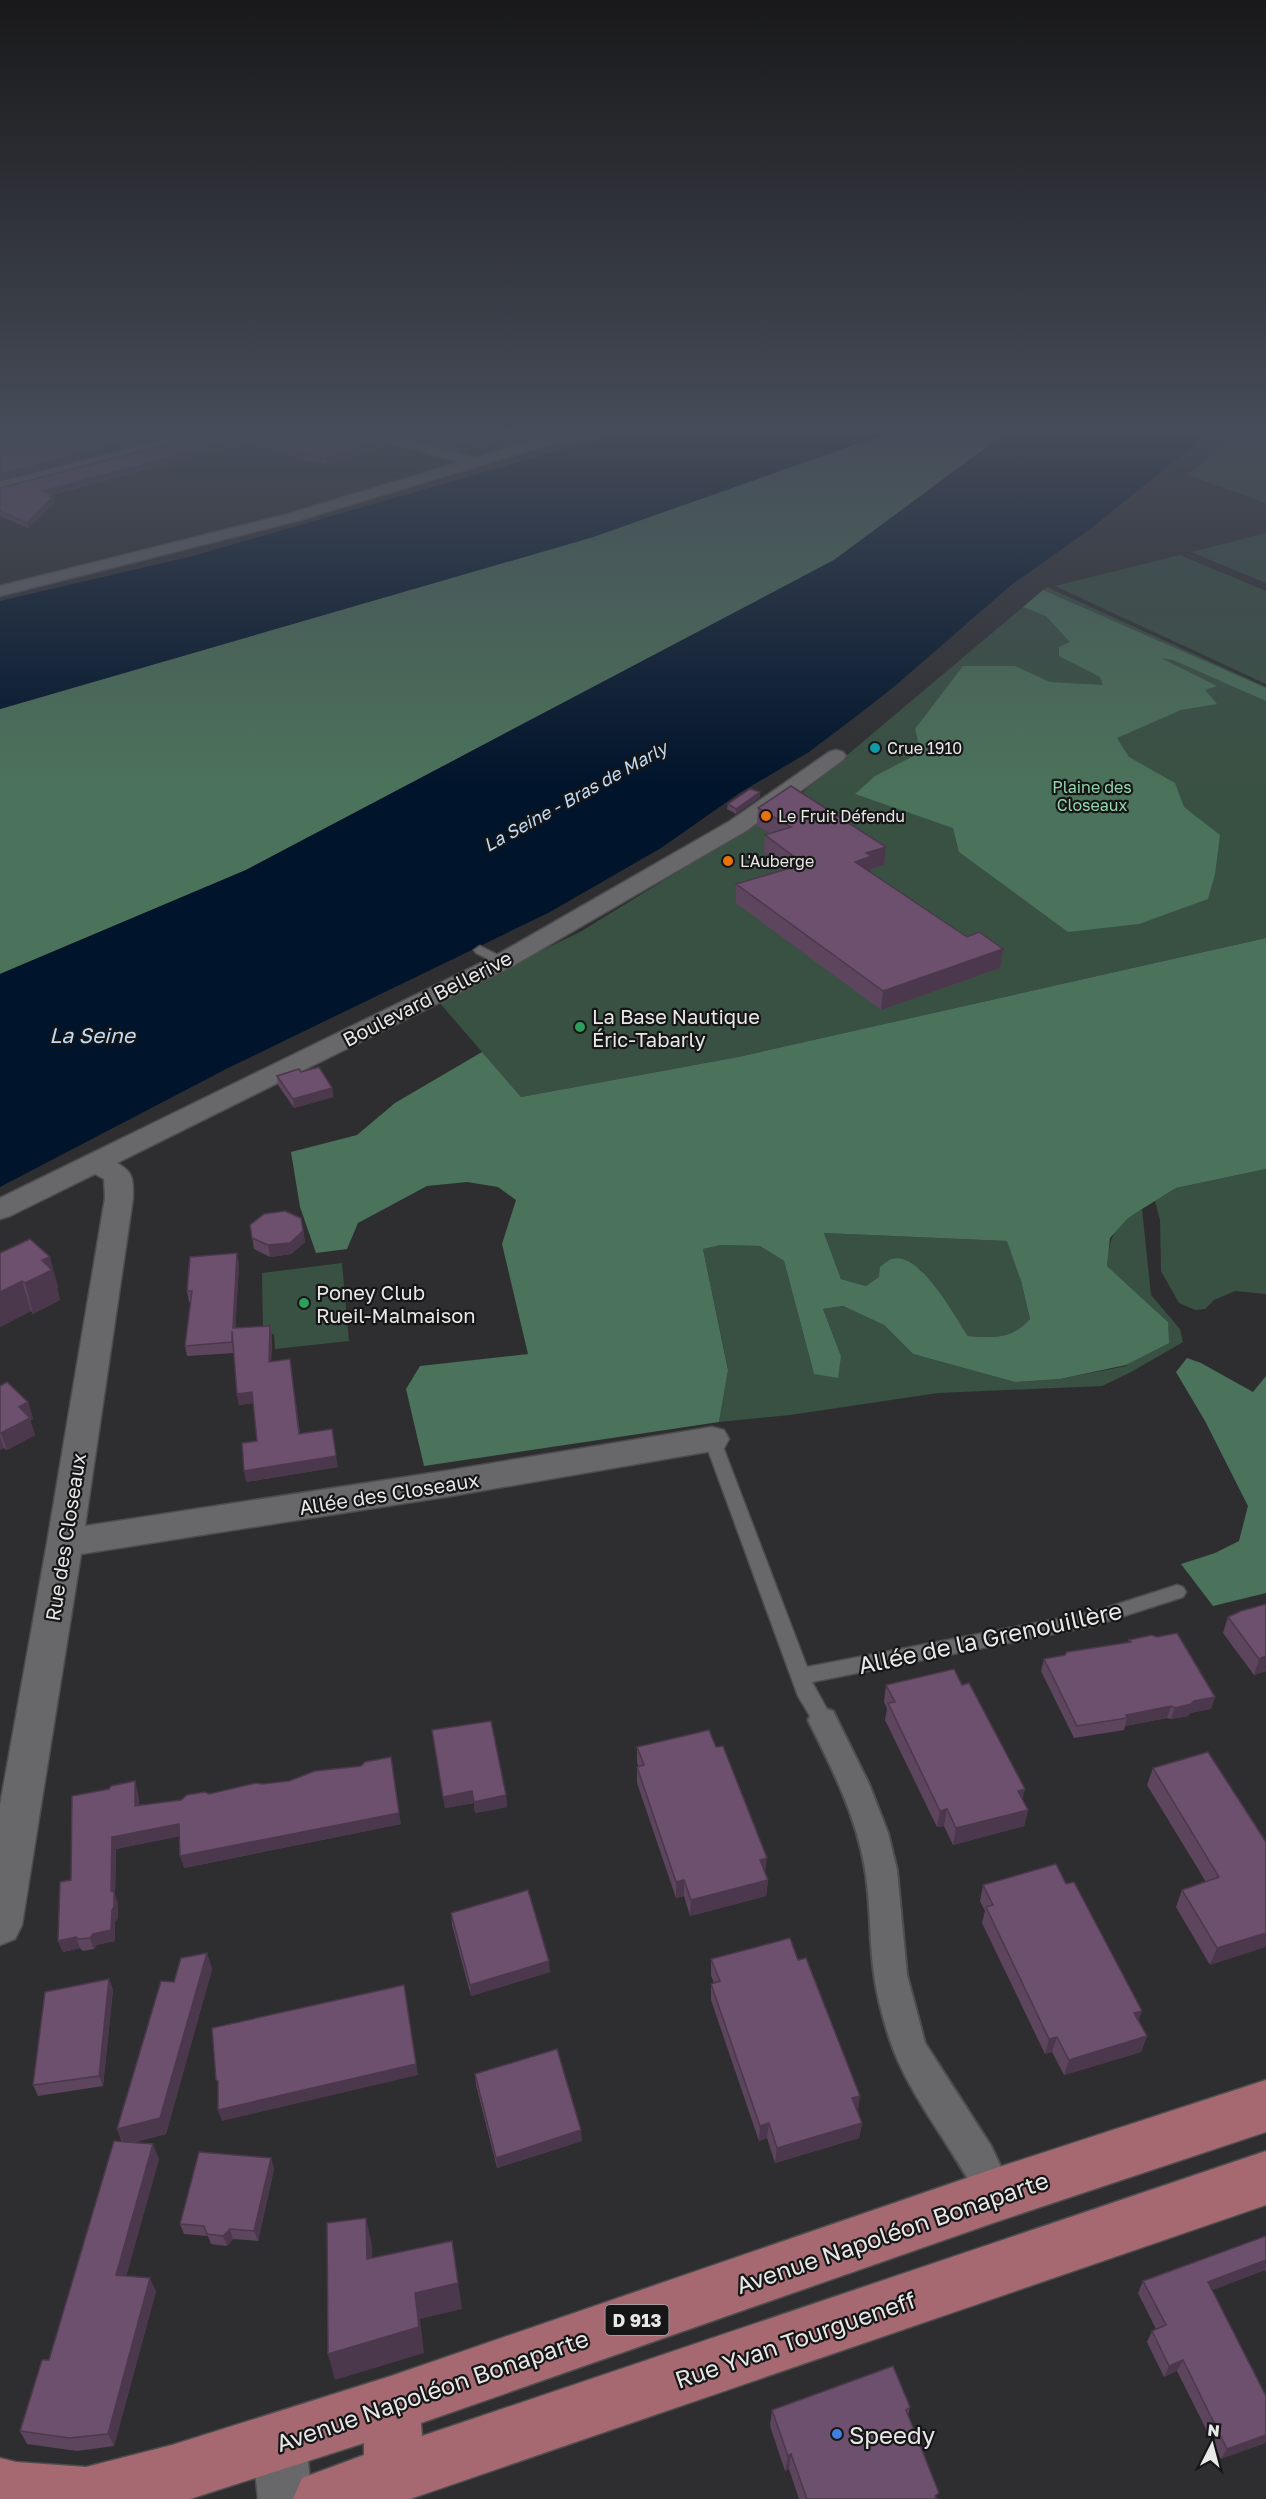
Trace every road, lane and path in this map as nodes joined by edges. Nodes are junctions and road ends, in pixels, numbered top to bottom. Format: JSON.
{"nodes":[{"id":1,"x":156,"y":552,"type":"edge"},
{"id":2,"x":0,"y":591,"type":"edge"},
{"id":3,"x":836,"y":756,"type":"dead end"},
{"id":4,"x":480,"y":950,"type":"dead end"},
{"id":5,"x":502,"y":962,"type":"junction"},
{"id":6,"x":94,"y":1163,"type":"junction"},
{"id":7,"x":0,"y":1210,"type":"edge"},
{"id":8,"x":712,"y":1438,"type":"joint"},
{"id":9,"x":65,"y":1543,"type":"junction"},
{"id":10,"x":1177,"y":1592,"type":"dead end"},
{"id":11,"x":801,"y":1676,"type":"junction"},
{"id":12,"x":823,"y":1720,"type":"joint"},
{"id":13,"x":2,"y":1906,"type":"edge"},
{"id":14,"x":1266,"y":2106,"type":"edge"},
{"id":15,"x":1266,"y":2178,"type":"edge"},
{"id":16,"x":996,"y":2195,"type":"junction"},
{"id":17,"x":391,"y":2406,"type":"junction"},
{"id":18,"x":279,"y":2442,"type":"junction"},
{"id":19,"x":394,"y":2486,"type":"edge"},
{"id":20,"x":0,"y":2488,"type":"edge"},
{"id":21,"x":285,"y":2499,"type":"edge"},
{"id":22,"x":323,"y":2499,"type":"edge"}],
"edges":[{"from":1,"to":2,"type":"street"},
{"from":3,"to":5,"type":"street","name":"Boulevard Bellerive"},
{"from":4,"to":5,"type":"lane"},
{"from":5,"to":6,"type":"street","name":"Boulevard Bellerive"},
{"from":6,"to":7,"type":"street","name":"Boulevard Bellerive"},
{"from":6,"to":9,"type":"street","name":"Rue des Closeaux"},
{"from":8,"to":9,"type":"street","name":"Allée des Closeaux"},
{"from":8,"to":11,"type":"lane"},
{"from":9,"to":13,"type":"street","name":"Rue des Closeaux"},
{"from":10,"to":11,"type":"lane","name":"Allée de la Grenouillère"},
{"from":11,"to":12,"type":"lane"},
{"from":12,"to":16,"type":"street"},
{"from":14,"to":16,"type":"main road","name":"Avenue Napoléon Bonaparte","number":"D 913"},
{"from":15,"to":19,"type":"main road","name":"Rue Yvan Tourgueneff"},
{"from":16,"to":17,"type":"main road","name":"Avenue Napoléon Bonaparte","number":"D 913"},
{"from":17,"to":18,"type":"main road","name":"Avenue Napoléon Bonaparte","number":"D 913"},
{"from":17,"to":19,"type":"main road"},
{"from":18,"to":20,"type":"main road","name":"Avenue Napoléon Bonaparte","number":"D 913"},
{"from":18,"to":21,"type":"street"},
{"from":19,"to":22,"type":"main road","name":"Rue Yvan Tourgueneff"}]}
